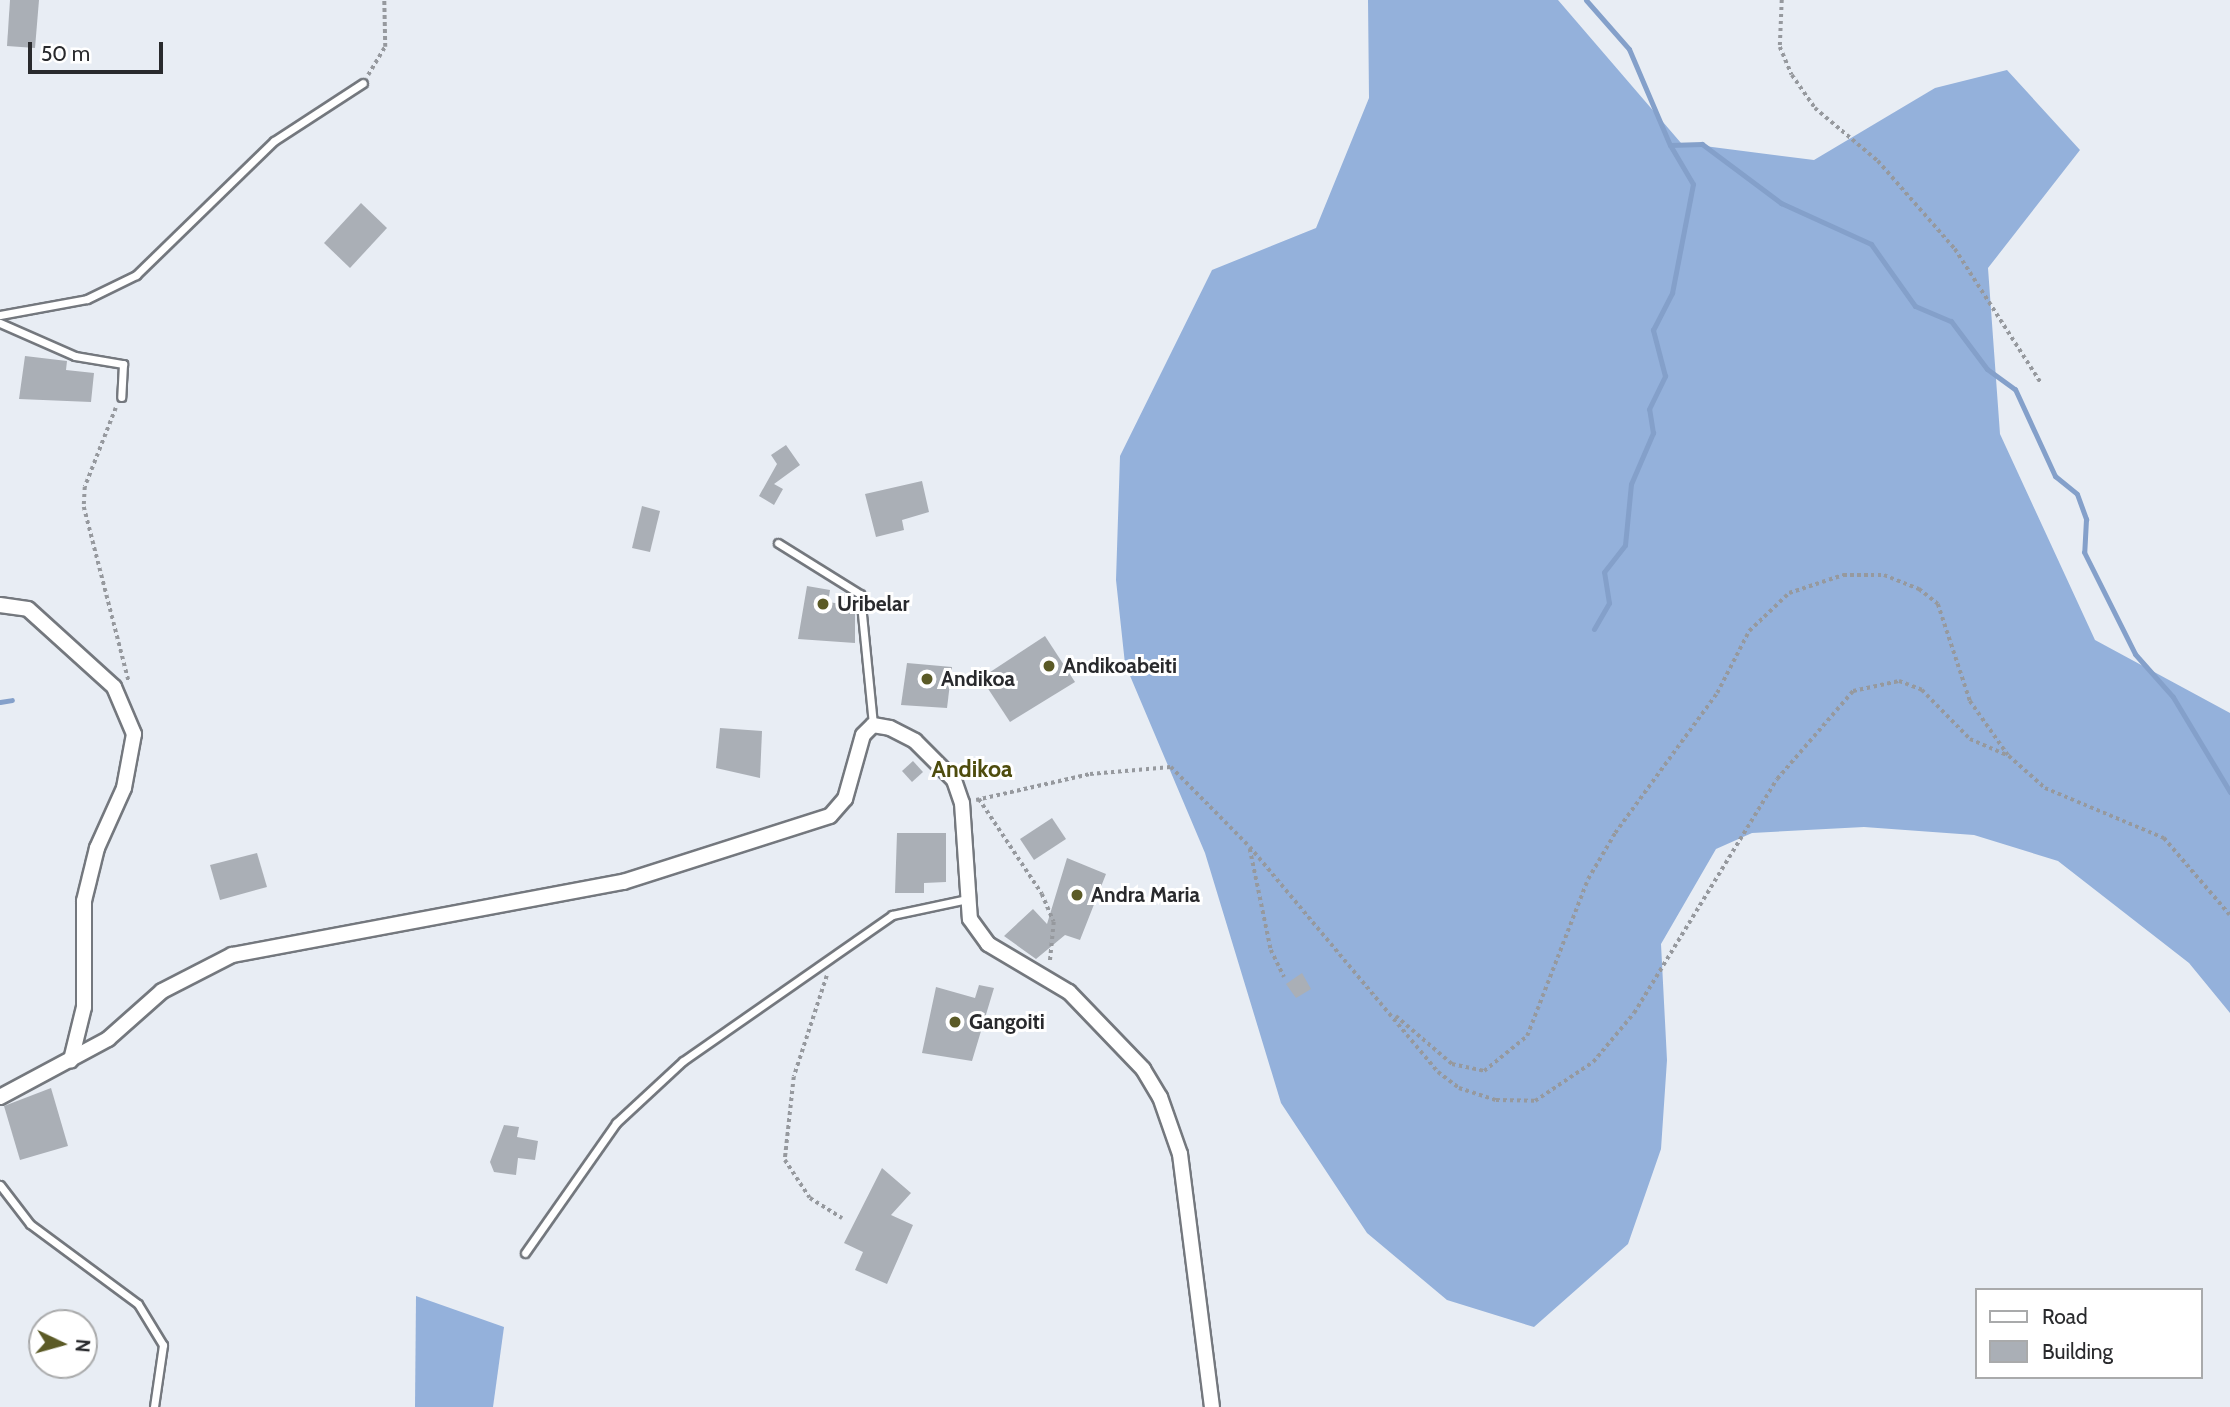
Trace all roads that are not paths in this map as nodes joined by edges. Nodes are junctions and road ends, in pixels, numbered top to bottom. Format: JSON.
{"nodes":[{"id":1,"x":363,"y":83,"type":"road end"},
{"id":2,"x":0,"y":315,"type":"edge"},
{"id":3,"x":0,"y":323,"type":"edge"},
{"id":4,"x":121,"y":397,"type":"road end"},
{"id":5,"x":778,"y":543,"type":"dead end"},
{"id":6,"x":0,"y":605,"type":"edge"},
{"id":7,"x":873,"y":725,"type":"junction"},
{"id":8,"x":967,"y":899,"type":"junction"},
{"id":9,"x":71,"y":1060,"type":"junction"},
{"id":10,"x":0,"y":1097,"type":"edge"},
{"id":11,"x":0,"y":1185,"type":"edge"},
{"id":12,"x":525,"y":1253,"type":"dead end"},
{"id":13,"x":154,"y":1407,"type":"edge"},
{"id":14,"x":1212,"y":1407,"type":"edge"}],
"edges":[{"from":1,"to":2,"type":"lane"},
{"from":3,"to":4,"type":"lane"},
{"from":5,"to":7,"type":"lane"},
{"from":6,"to":9,"type":"street"},
{"from":7,"to":8,"type":"street"},
{"from":7,"to":9,"type":"street"},
{"from":8,"to":12,"type":"lane"},
{"from":8,"to":14,"type":"street"},
{"from":9,"to":10,"type":"street"},
{"from":11,"to":13,"type":"lane"}]}
